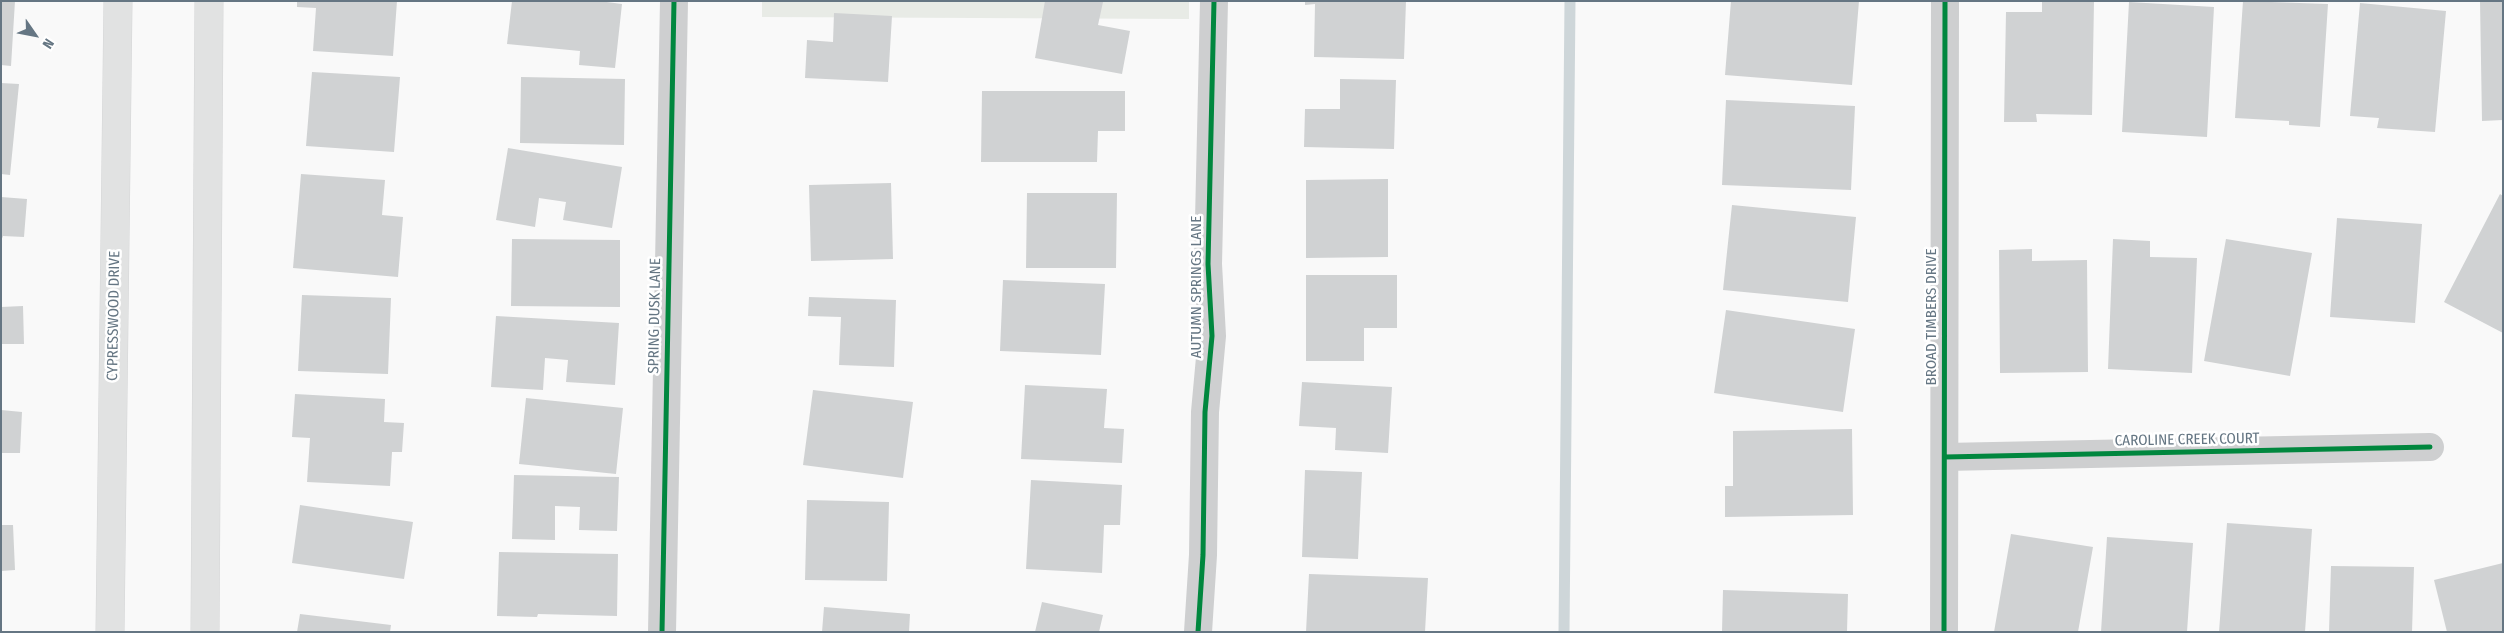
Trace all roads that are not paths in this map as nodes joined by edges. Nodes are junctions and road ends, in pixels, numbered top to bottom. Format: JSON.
{"nodes":[{"id":1,"x":118,"y":1,"type":"edge"},
{"id":2,"x":208,"y":1,"type":"edge"},
{"id":3,"x":674,"y":1,"type":"edge"},
{"id":4,"x":1214,"y":1,"type":"edge"},
{"id":5,"x":1945,"y":1,"type":"edge"},
{"id":6,"x":2430,"y":447,"type":"dead end"},
{"id":7,"x":1945,"y":457,"type":"junction"},
{"id":8,"x":110,"y":632,"type":"edge"},
{"id":9,"x":205,"y":632,"type":"edge"},
{"id":10,"x":662,"y":632,"type":"edge"},
{"id":11,"x":1198,"y":632,"type":"edge"},
{"id":12,"x":1944,"y":632,"type":"edge"}],
"edges":[{"from":1,"to":8,"type":"main road","name":"CYPRESSWOOD DRIVE"},
{"from":2,"to":9,"type":"main road"},
{"from":3,"to":10,"type":"street","name":"SPRING DUSK LANE"},
{"from":4,"to":11,"type":"street","name":"AUTUMN SPRINGS LANE"},
{"from":5,"to":7,"type":"street","name":"BROAD TIMBERS DRIVE"},
{"from":6,"to":7,"type":"street","name":"CAROLINE CREEK COURT"},
{"from":7,"to":12,"type":"street","name":"BROAD TIMBERS DRIVE"}]}
